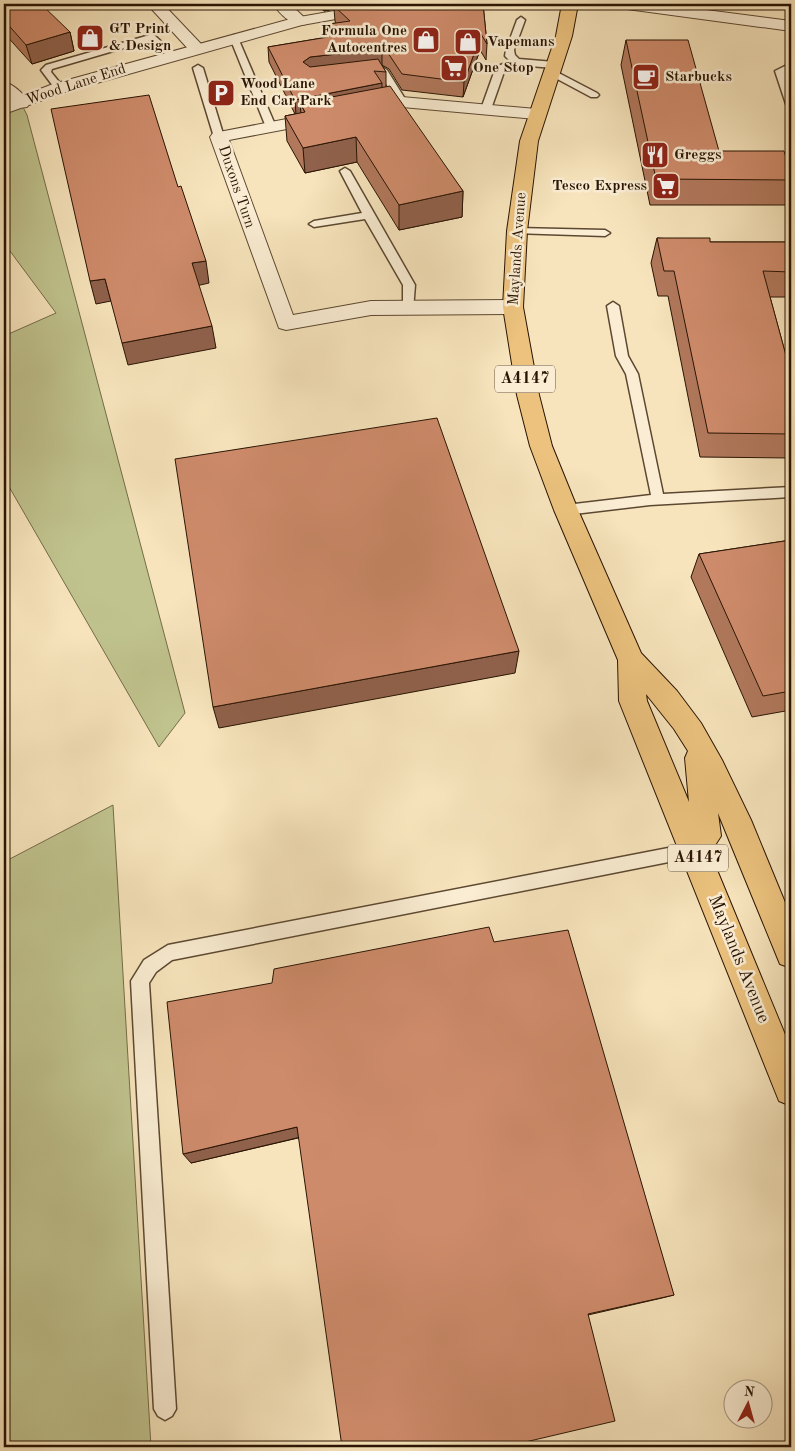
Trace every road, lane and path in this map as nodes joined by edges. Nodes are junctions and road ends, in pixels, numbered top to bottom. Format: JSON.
{"nodes":[{"id":1,"x":155,"y":4,"type":"edge"},
{"id":2,"x":282,"y":4,"type":"edge"},
{"id":3,"x":411,"y":4,"type":"edge"},
{"id":4,"x":567,"y":4,"type":"edge"},
{"id":5,"x":627,"y":4,"type":"edge"},
{"id":6,"x":521,"y":20,"type":"dead end"},
{"id":7,"x":300,"y":21,"type":"junction"},
{"id":8,"x":791,"y":26,"type":"edge"},
{"id":9,"x":234,"y":38,"type":"junction"},
{"id":10,"x":197,"y":49,"type":"junction"},
{"id":11,"x":172,"y":56,"type":"junction"},
{"id":12,"x":516,"y":62,"type":"junction"},
{"id":13,"x":791,"y":66,"type":"edge"},
{"id":14,"x":198,"y":68,"type":"dead end"},
{"id":15,"x":553,"y":69,"type":"junction"},
{"id":16,"x":364,"y":72,"type":"edge"},
{"id":17,"x":4,"y":87,"type":"edge"},
{"id":18,"x":59,"y":88,"type":"junction"},
{"id":19,"x":594,"y":95,"type":"dead end"},
{"id":20,"x":402,"y":102,"type":"junction"},
{"id":21,"x":21,"y":103,"type":"junction"},
{"id":22,"x":791,"y":104,"type":"edge"},
{"id":23,"x":4,"y":109,"type":"edge"},
{"id":24,"x":486,"y":109,"type":"junction"},
{"id":25,"x":536,"y":114,"type":"junction"},
{"id":26,"x":271,"y":127,"type":"junction"},
{"id":27,"x":219,"y":138,"type":"junction"},
{"id":28,"x":345,"y":171,"type":"dead end"},
{"id":29,"x":368,"y":215,"type":"junction"},
{"id":30,"x":314,"y":224,"type":"dead end"},
{"id":31,"x":517,"y":231,"type":"junction"},
{"id":32,"x":604,"y":233,"type":"dead end"},
{"id":33,"x":613,"y":306,"type":"dead end"},
{"id":34,"x":409,"y":307,"type":"junction"},
{"id":35,"x":513,"y":307,"type":"junction"},
{"id":36,"x":791,"y":492,"type":"edge"},
{"id":37,"x":658,"y":499,"type":"junction"},
{"id":38,"x":566,"y":510,"type":"junction"},
{"id":39,"x":631,"y":660,"type":"junction"},
{"id":40,"x":698,"y":742,"type":"junction"},
{"id":41,"x":694,"y":850,"type":"junction"},
{"id":42,"x":791,"y":954,"type":"edge"},
{"id":43,"x":786,"y":1062,"type":"edge"},
{"id":44,"x":165,"y":1409,"type":"dead end"}],
"edges":[{"from":1,"to":10,"type":"street"},
{"from":2,"to":7,"type":"street"},
{"from":3,"to":7,"type":"street","name":"Wood Lane End"},
{"from":4,"to":15,"type":"main road","name":"Maylands Avenue","number":"A4147"},
{"from":5,"to":8,"type":"street"},
{"from":6,"to":12,"type":"lane"},
{"from":7,"to":9,"type":"street","name":"Wood Lane End"},
{"from":9,"to":10,"type":"street","name":"Wood Lane End"},
{"from":9,"to":26,"type":"lane"},
{"from":10,"to":11,"type":"street","name":"Wood Lane End"},
{"from":11,"to":18,"type":"street","name":"Wood Lane End"},
{"from":11,"to":18,"type":"lane"},
{"from":12,"to":15,"type":"lane"},
{"from":12,"to":24,"type":"lane"},
{"from":13,"to":22,"type":"lane"},
{"from":14,"to":27,"type":"lane"},
{"from":15,"to":19,"type":"lane"},
{"from":15,"to":25,"type":"main road","name":"Maylands Avenue","number":"A4147"},
{"from":16,"to":20,"type":"lane"},
{"from":17,"to":21,"type":"street"},
{"from":18,"to":21,"type":"street","name":"Wood Lane End"},
{"from":20,"to":24,"type":"street","name":"Duxons Turn"},
{"from":20,"to":26,"type":"street","name":"Duxons Turn"},
{"from":21,"to":23,"type":"street","name":"Wood Lane End"},
{"from":24,"to":25,"type":"street","name":"Duxons Turn"},
{"from":25,"to":31,"type":"main road","name":"Maylands Avenue","number":"A4147"},
{"from":26,"to":27,"type":"street","name":"Duxons Turn"},
{"from":27,"to":34,"type":"street","name":"Duxons Turn"},
{"from":28,"to":29,"type":"lane"},
{"from":29,"to":30,"type":"lane"},
{"from":29,"to":34,"type":"lane"},
{"from":31,"to":32,"type":"lane"},
{"from":31,"to":35,"type":"main road","name":"Maylands Avenue","number":"A4147"},
{"from":33,"to":37,"type":"lane"},
{"from":34,"to":35,"type":"street","name":"Duxons Turn"},
{"from":35,"to":38,"type":"main road","name":"Maylands Avenue","number":"A4147"},
{"from":36,"to":37,"type":"lane"},
{"from":37,"to":38,"type":"lane"},
{"from":38,"to":39,"type":"main road","name":"Maylands Avenue","number":"A4147"},
{"from":39,"to":40,"type":"main road","name":"Maylands Avenue","number":"A4147"},
{"from":39,"to":41,"type":"main road","name":"Maylands Avenue","number":"A4147"},
{"from":40,"to":41,"type":"main road"},
{"from":40,"to":42,"type":"main road","name":"Maylands Avenue","number":"A4147"},
{"from":41,"to":43,"type":"main road","name":"Maylands Avenue","number":"A4147"},
{"from":41,"to":44,"type":"lane"}]}
